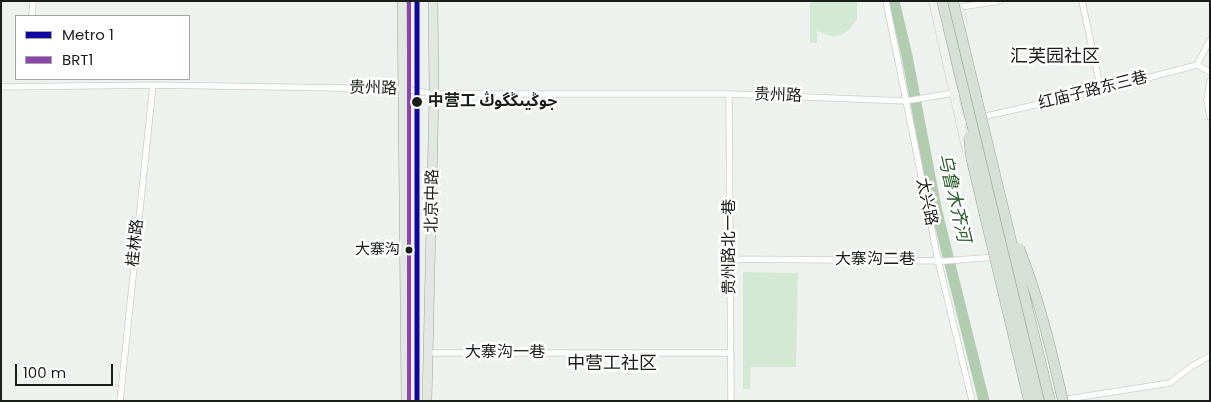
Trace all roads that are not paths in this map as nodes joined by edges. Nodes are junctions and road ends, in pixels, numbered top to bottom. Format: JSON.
{"nodes":[{"id":1,"x":33,"y":1,"type":"edge"},
{"id":2,"x":402,"y":1,"type":"edge"},
{"id":3,"x":432,"y":1,"type":"edge"},
{"id":4,"x":886,"y":1,"type":"edge"},
{"id":5,"x":933,"y":1,"type":"edge"},
{"id":6,"x":942,"y":1,"type":"edge"},
{"id":7,"x":999,"y":1,"type":"edge"},
{"id":8,"x":1082,"y":1,"type":"edge"},
{"id":9,"x":957,"y":3,"type":"edge"},
{"id":10,"x":32,"y":15,"type":"edge"},
{"id":11,"x":1210,"y":40,"type":"edge"},
{"id":12,"x":1197,"y":65,"type":"junction"},
{"id":13,"x":1210,"y":72,"type":"edge"},
{"id":14,"x":31,"y":80,"type":"edge"},
{"id":15,"x":1210,"y":81,"type":"edge"},
{"id":16,"x":153,"y":85,"type":"junction"},
{"id":17,"x":31,"y":87,"type":"junction"},
{"id":18,"x":1,"y":88,"type":"edge"},
{"id":19,"x":978,"y":88,"type":"junction"},
{"id":20,"x":404,"y":89,"type":"junction"},
{"id":21,"x":1101,"y":90,"type":"junction"},
{"id":22,"x":954,"y":93,"type":"junction"},
{"id":23,"x":434,"y":94,"type":"junction"},
{"id":24,"x":729,"y":94,"type":"junction"},
{"id":25,"x":907,"y":101,"type":"junction"},
{"id":26,"x":984,"y":117,"type":"junction"},
{"id":27,"x":1210,"y":117,"type":"edge"},
{"id":28,"x":965,"y":120,"type":"junction"},
{"id":29,"x":1007,"y":220,"type":"junction"},
{"id":30,"x":1018,"y":253,"type":"junction"},
{"id":31,"x":993,"y":257,"type":"junction"},
{"id":32,"x":731,"y":259,"type":"junction"},
{"id":33,"x":938,"y":260,"type":"junction"},
{"id":34,"x":428,"y":353,"type":"junction"},
{"id":35,"x":731,"y":353,"type":"junction"},
{"id":36,"x":1210,"y":356,"type":"edge"},
{"id":37,"x":120,"y":401,"type":"edge"},
{"id":38,"x":406,"y":401,"type":"edge"},
{"id":39,"x":427,"y":401,"type":"edge"},
{"id":40,"x":731,"y":401,"type":"edge"},
{"id":41,"x":972,"y":401,"type":"edge"},
{"id":42,"x":1028,"y":401,"type":"edge"},
{"id":43,"x":1039,"y":401,"type":"edge"},
{"id":44,"x":1050,"y":401,"type":"edge"},
{"id":45,"x":1058,"y":401,"type":"edge"},
{"id":46,"x":1063,"y":401,"type":"edge"}],
"edges":[{"from":1,"to":10,"type":"street"},
{"from":2,"to":20,"type":"main road","name":"北京中路"},
{"from":3,"to":23,"type":"main road","name":"北京中路"},
{"from":4,"to":25,"type":"street","name":"太兴路"},
{"from":5,"to":22,"type":"main road"},
{"from":6,"to":28,"type":"highway","bridge":true},
{"from":7,"to":9,"type":"street"},
{"from":8,"to":21,"type":"street"},
{"from":9,"to":19,"type":"main road"},
{"from":9,"to":29,"type":"highway","bridge":true},
{"from":11,"to":12,"type":"street"},
{"from":12,"to":13,"type":"street"},
{"from":12,"to":21,"type":"street","name":"红庙子路东三巷"},
{"from":14,"to":17,"type":"street"},
{"from":15,"to":27,"type":"street"},
{"from":16,"to":17,"type":"street","name":"贵州路"},
{"from":16,"to":20,"type":"street","name":"贵州路"},
{"from":16,"to":37,"type":"street","name":"桂林路"},
{"from":17,"to":18,"type":"street","name":"贵州路"},
{"from":19,"to":22,"type":"street","name":"贵州路"},
{"from":19,"to":26,"type":"main road"},
{"from":20,"to":23,"type":"street","name":"贵州路"},
{"from":20,"to":38,"type":"main road","name":"北京中路"},
{"from":21,"to":26,"type":"street","name":"红庙子路东三巷"},
{"from":22,"to":25,"type":"street","name":"贵州路"},
{"from":22,"to":28,"type":"main road"},
{"from":23,"to":24,"type":"street","name":"贵州路"},
{"from":23,"to":34,"type":"main road","name":"北京中路"},
{"from":24,"to":25,"type":"street","name":"贵州路"},
{"from":24,"to":32,"type":"street","name":"贵州路北一巷"},
{"from":25,"to":33,"type":"street","name":"太兴路"},
{"from":26,"to":28,"type":"street","name":"红庙子路东三巷"},
{"from":26,"to":30,"type":"main road"},
{"from":28,"to":31,"type":"main road"},
{"from":28,"to":42,"type":"highway","bridge":true},
{"from":28,"to":43,"type":"highway","bridge":true},
{"from":29,"to":44,"type":"highway","bridge":true},
{"from":29,"to":46,"type":"highway","bridge":true},
{"from":30,"to":31,"type":"street","name":"大寨沟二巷"},
{"from":30,"to":45,"type":"main road"},
{"from":31,"to":33,"type":"street","name":"大寨沟二巷"},
{"from":31,"to":42,"type":"main road"},
{"from":32,"to":33,"type":"street","name":"大寨沟二巷"},
{"from":32,"to":35,"type":"street","name":"贵州路北一巷"},
{"from":33,"to":41,"type":"street","name":"太兴路"},
{"from":34,"to":35,"type":"street","name":"大寨沟一巷"},
{"from":34,"to":39,"type":"main road","name":"北京中路"},
{"from":35,"to":40,"type":"street","name":"贵州路北一巷"},
{"from":36,"to":45,"type":"street"}]}
